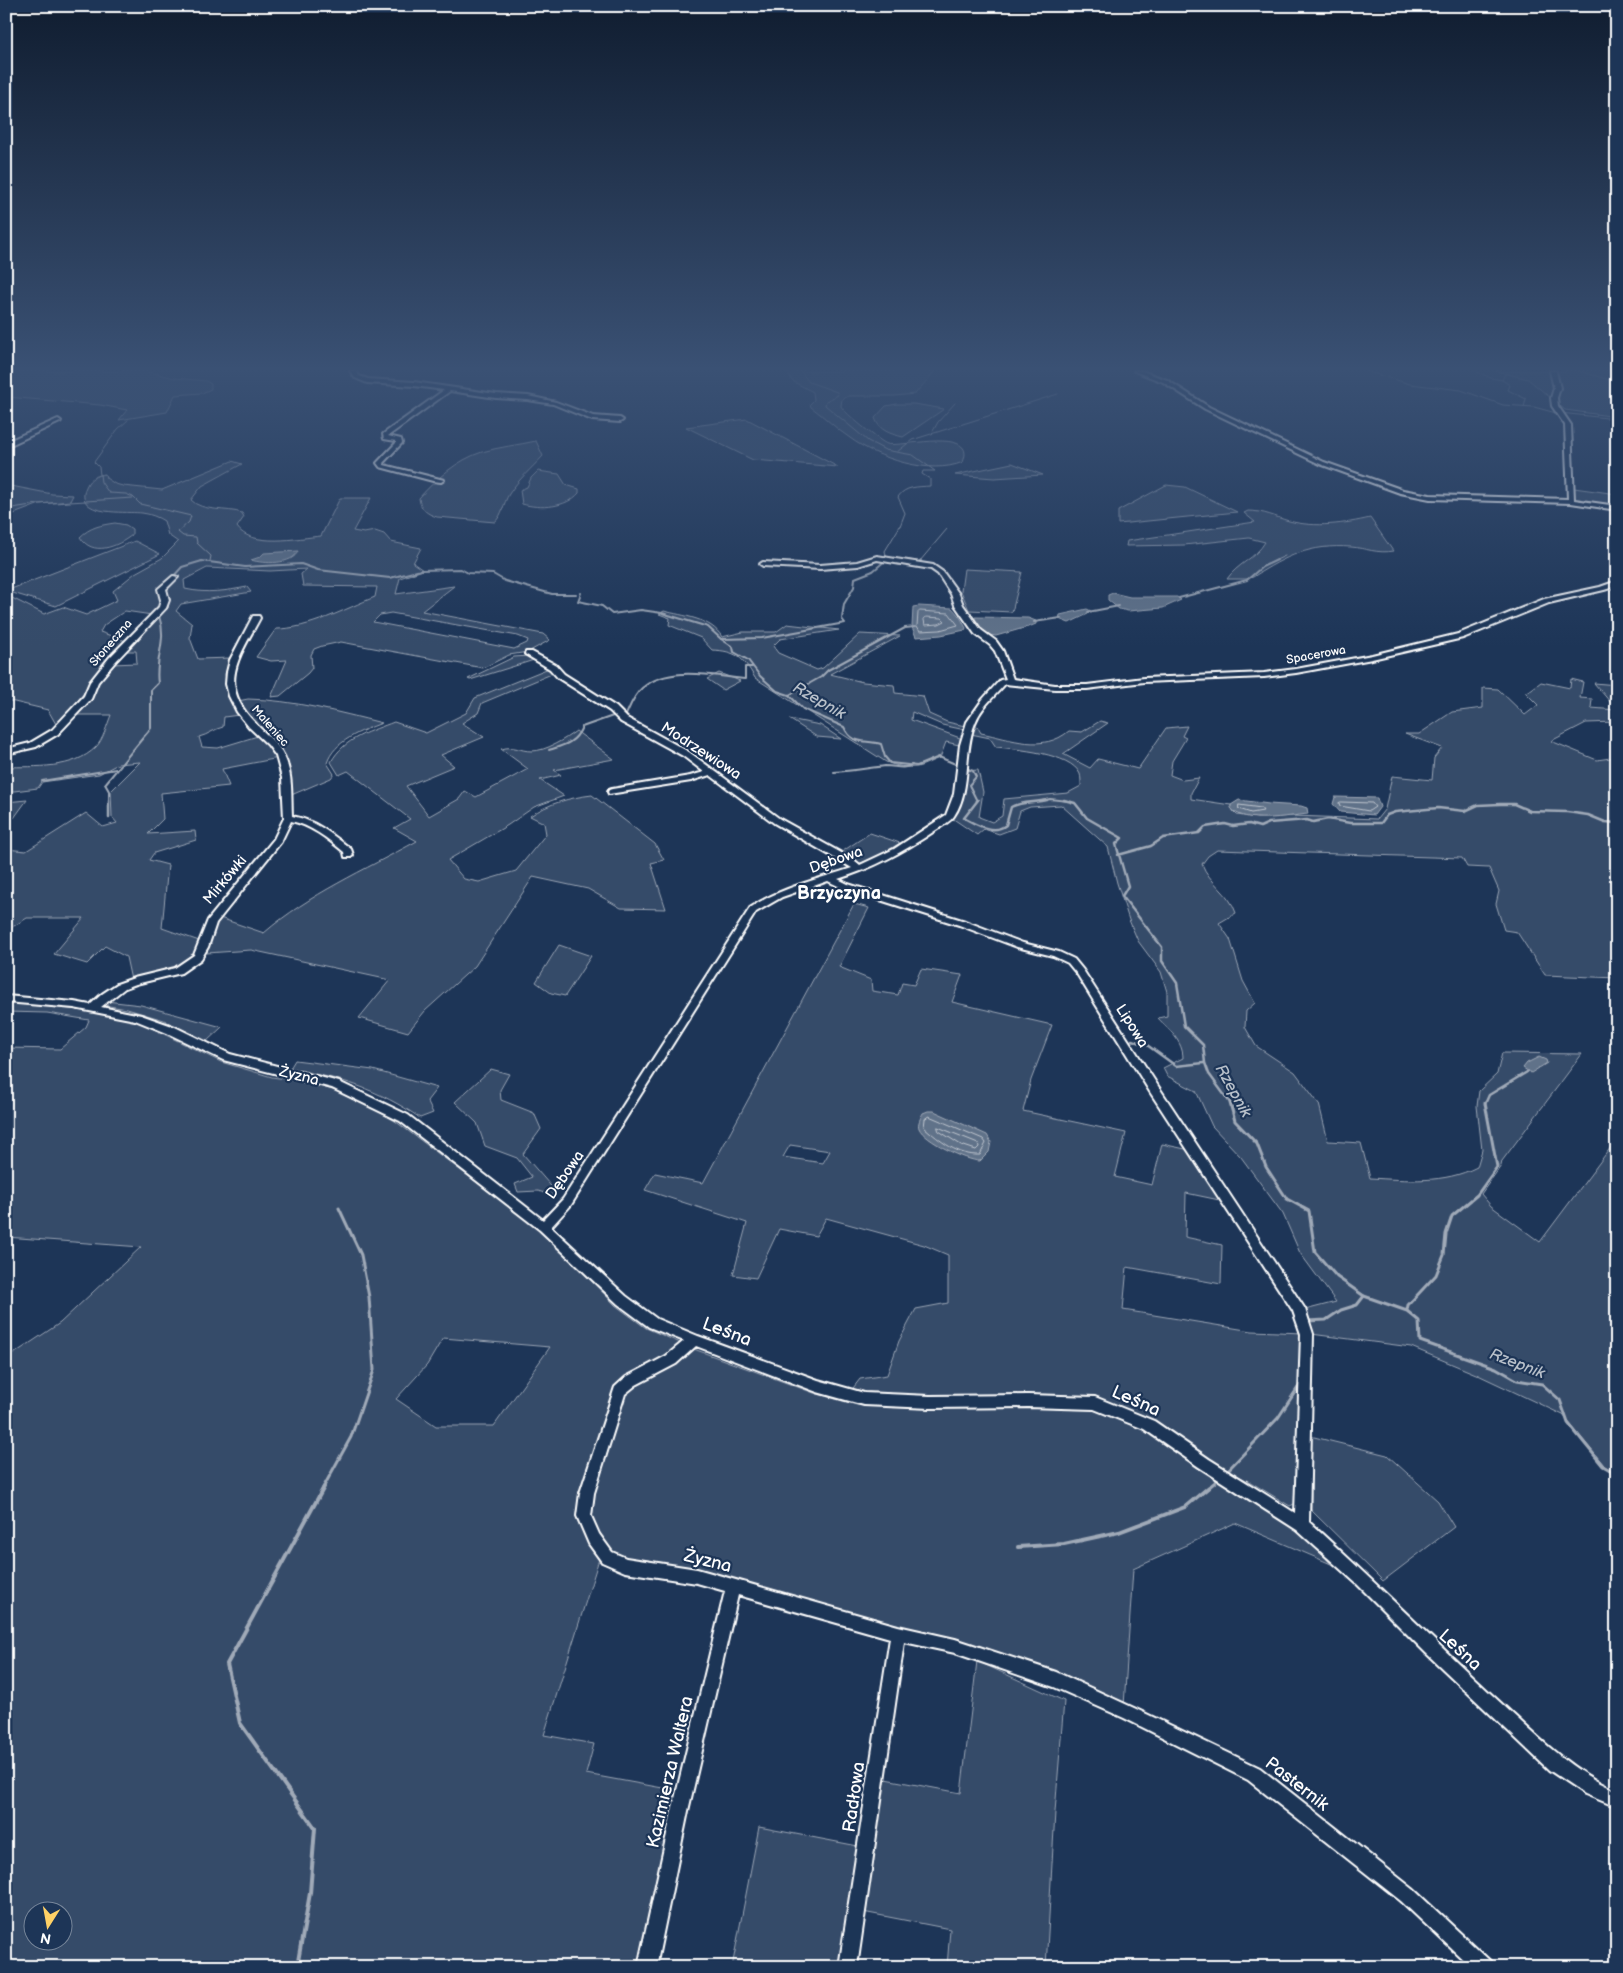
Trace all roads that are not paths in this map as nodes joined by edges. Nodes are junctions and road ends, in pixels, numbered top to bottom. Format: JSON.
{"nodes":[{"id":1,"x":380,"y":463,"type":"edge"},
{"id":2,"x":1322,"y":463,"type":"edge"},
{"id":3,"x":1570,"y":463,"type":"edge"},
{"id":4,"x":440,"y":480,"type":"dead end"},
{"id":5,"x":1571,"y":501,"type":"junction"},
{"id":6,"x":1617,"y":508,"type":"edge"},
{"id":7,"x":763,"y":564,"type":"dead end"},
{"id":8,"x":175,"y":576,"type":"dead end"},
{"id":9,"x":1617,"y":583,"type":"edge"},
{"id":10,"x":256,"y":618,"type":"dead end"},
{"id":11,"x":530,"y":654,"type":"dead end"},
{"id":12,"x":1010,"y":681,"type":"junction"},
{"id":13,"x":6,"y":752,"type":"edge"},
{"id":14,"x":712,"y":772,"type":"junction"},
{"id":15,"x":612,"y":792,"type":"dead end"},
{"id":16,"x":288,"y":818,"type":"junction"},
{"id":17,"x":348,"y":855,"type":"dead end"},
{"id":18,"x":859,"y":869,"type":"junction"},
{"id":19,"x":830,"y":878,"type":"junction"},
{"id":20,"x":6,"y":999,"type":"edge"},
{"id":21,"x":93,"y":1008,"type":"junction"},
{"id":22,"x":544,"y":1227,"type":"junction"},
{"id":23,"x":554,"y":1237,"type":"joint"},
{"id":24,"x":694,"y":1340,"type":"junction"},
{"id":25,"x":1302,"y":1525,"type":"junction"},
{"id":26,"x":733,"y":1587,"type":"junction"},
{"id":27,"x":898,"y":1633,"type":"junction"},
{"id":28,"x":1056,"y":1680,"type":"joint"},
{"id":29,"x":1617,"y":1799,"type":"edge"},
{"id":30,"x":647,"y":1967,"type":"edge"},
{"id":31,"x":848,"y":1967,"type":"edge"},
{"id":32,"x":1484,"y":1967,"type":"edge"}],
"edges":[{"from":1,"to":4,"type":"street"},
{"from":2,"to":5,"type":"street"},
{"from":3,"to":5,"type":"street"},
{"from":5,"to":6,"type":"street"},
{"from":7,"to":12,"type":"street"},
{"from":8,"to":13,"type":"street","name":"Słoneczna"},
{"from":9,"to":12,"type":"street","name":"Spacerowa"},
{"from":10,"to":16,"type":"street","name":"Maleniec"},
{"from":11,"to":14,"type":"street","name":"Modrzewiowa"},
{"from":12,"to":18,"type":"street","name":"Dębowa"},
{"from":14,"to":15,"type":"street"},
{"from":14,"to":18,"type":"street","name":"Modrzewiowa"},
{"from":16,"to":17,"type":"street"},
{"from":16,"to":21,"type":"street","name":"Mirkówki"},
{"from":18,"to":19,"type":"street","name":"Dębowa"},
{"from":19,"to":22,"type":"street","name":"Dębowa"},
{"from":19,"to":25,"type":"street","name":"Lipowa"},
{"from":20,"to":21,"type":"street","name":"Żyzna"},
{"from":21,"to":22,"type":"street","name":"Żyzna"},
{"from":22,"to":23,"type":"street","name":"Żyzna"},
{"from":23,"to":24,"type":"street","name":"Leśna"},
{"from":24,"to":25,"type":"street","name":"Leśna"},
{"from":24,"to":26,"type":"street","name":"Żyzna"},
{"from":25,"to":29,"type":"street","name":"Leśna"},
{"from":26,"to":27,"type":"street","name":"Żyzna"},
{"from":26,"to":30,"type":"street","name":"Kazimierza Waltera"},
{"from":27,"to":28,"type":"street","name":"Żyzna"},
{"from":27,"to":31,"type":"street","name":"Radłowa"},
{"from":28,"to":32,"type":"street","name":"Pasternik"}]}
